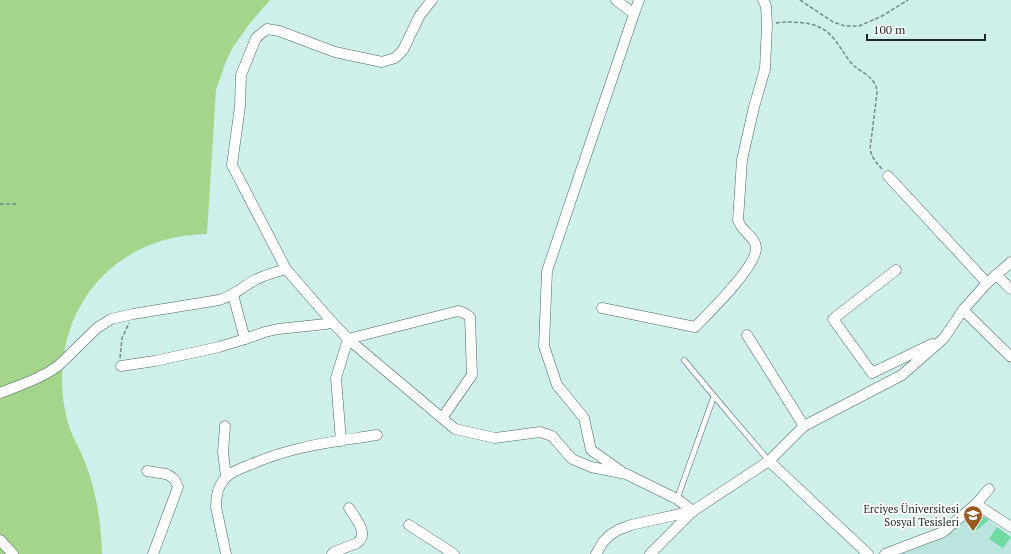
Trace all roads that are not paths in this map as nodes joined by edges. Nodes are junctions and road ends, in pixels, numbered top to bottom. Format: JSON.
{"nodes":[{"id":1,"x":432,"y":0,"type":"edge"},
{"id":2,"x":616,"y":0,"type":"edge"},
{"id":3,"x":639,"y":0,"type":"edge"},
{"id":4,"x":763,"y":0,"type":"edge"},
{"id":5,"x":634,"y":14,"type":"junction"},
{"id":6,"x":888,"y":176,"type":"road end"},
{"id":7,"x":1011,"y":262,"type":"edge"},
{"id":8,"x":286,"y":269,"type":"junction"},
{"id":9,"x":896,"y":270,"type":"dead end"},
{"id":10,"x":996,"y":275,"type":"junction"},
{"id":11,"x":987,"y":283,"type":"junction"},
{"id":12,"x":1011,"y":289,"type":"edge"},
{"id":13,"x":233,"y":295,"type":"junction"},
{"id":14,"x":602,"y":308,"type":"dead end"},
{"id":15,"x":964,"y":310,"type":"junction"},
{"id":16,"x":332,"y":322,"type":"junction"},
{"id":17,"x":747,"y":336,"type":"dead end"},
{"id":18,"x":944,"y":338,"type":"junction"},
{"id":19,"x":348,"y":339,"type":"junction"},
{"id":20,"x":245,"y":340,"type":"junction"},
{"id":21,"x":1011,"y":357,"type":"edge"},
{"id":22,"x":684,"y":360,"type":"dead end"},
{"id":23,"x":121,"y":366,"type":"road end"},
{"id":24,"x":0,"y":393,"type":"edge"},
{"id":25,"x":714,"y":396,"type":"junction"},
{"id":26,"x":442,"y":418,"type":"junction"},
{"id":27,"x":225,"y":426,"type":"dead end"},
{"id":28,"x":804,"y":426,"type":"junction"},
{"id":29,"x":377,"y":435,"type":"dead end"},
{"id":30,"x":341,"y":441,"type":"junction"},
{"id":31,"x":769,"y":461,"type":"junction"},
{"id":32,"x":147,"y":471,"type":"dead end"},
{"id":33,"x":626,"y":474,"type":"junction"},
{"id":34,"x":226,"y":477,"type":"junction"},
{"id":35,"x":989,"y":489,"type":"dead end"},
{"id":36,"x":677,"y":499,"type":"junction"},
{"id":37,"x":976,"y":504,"type":"junction"},
{"id":38,"x":349,"y":508,"type":"dead end"},
{"id":39,"x":693,"y":511,"type":"junction"},
{"id":40,"x":409,"y":525,"type":"dead end"},
{"id":41,"x":1011,"y":528,"type":"edge"},
{"id":42,"x":0,"y":540,"type":"edge"},
{"id":43,"x":442,"y":551,"type":"edge"},
{"id":44,"x":334,"y":553,"type":"edge"},
{"id":45,"x":12,"y":554,"type":"edge"},
{"id":46,"x":153,"y":554,"type":"edge"},
{"id":47,"x":226,"y":554,"type":"edge"},
{"id":48,"x":454,"y":554,"type":"edge"},
{"id":49,"x":596,"y":554,"type":"edge"},
{"id":50,"x":650,"y":554,"type":"edge"},
{"id":51,"x":868,"y":554,"type":"edge"},
{"id":52,"x":885,"y":554,"type":"edge"}],
"edges":[{"from":1,"to":8,"type":"street"},
{"from":2,"to":5,"type":"street"},
{"from":3,"to":5,"type":"street"},
{"from":4,"to":14,"type":"street"},
{"from":5,"to":33,"type":"street"},
{"from":6,"to":11,"type":"street"},
{"from":7,"to":10,"type":"street"},
{"from":8,"to":13,"type":"street"},
{"from":8,"to":16,"type":"street"},
{"from":9,"to":18,"type":"street"},
{"from":10,"to":11,"type":"street"},
{"from":10,"to":12,"type":"street"},
{"from":11,"to":15,"type":"street"},
{"from":13,"to":20,"type":"street"},
{"from":13,"to":24,"type":"street"},
{"from":15,"to":18,"type":"street"},
{"from":15,"to":21,"type":"street"},
{"from":16,"to":19,"type":"street"},
{"from":16,"to":20,"type":"street"},
{"from":17,"to":28,"type":"street"},
{"from":18,"to":28,"type":"street"},
{"from":19,"to":26,"type":"street"},
{"from":19,"to":26,"type":"street"},
{"from":19,"to":30,"type":"street"},
{"from":20,"to":23,"type":"street"},
{"from":22,"to":25,"type":"lane"},
{"from":25,"to":31,"type":"lane"},
{"from":25,"to":36,"type":"lane"},
{"from":26,"to":33,"type":"street"},
{"from":27,"to":34,"type":"street"},
{"from":28,"to":31,"type":"street"},
{"from":29,"to":30,"type":"street"},
{"from":30,"to":34,"type":"street"},
{"from":31,"to":39,"type":"street"},
{"from":31,"to":51,"type":"street"},
{"from":32,"to":46,"type":"street"},
{"from":33,"to":36,"type":"street"},
{"from":34,"to":47,"type":"street"},
{"from":35,"to":37,"type":"street"},
{"from":36,"to":39,"type":"street"},
{"from":37,"to":41,"type":"street"},
{"from":37,"to":52,"type":"street"},
{"from":38,"to":44,"type":"street"},
{"from":39,"to":49,"type":"street"},
{"from":39,"to":50,"type":"street"},
{"from":40,"to":43,"type":"street"},
{"from":42,"to":45,"type":"street"},
{"from":43,"to":48,"type":"street"}]}
